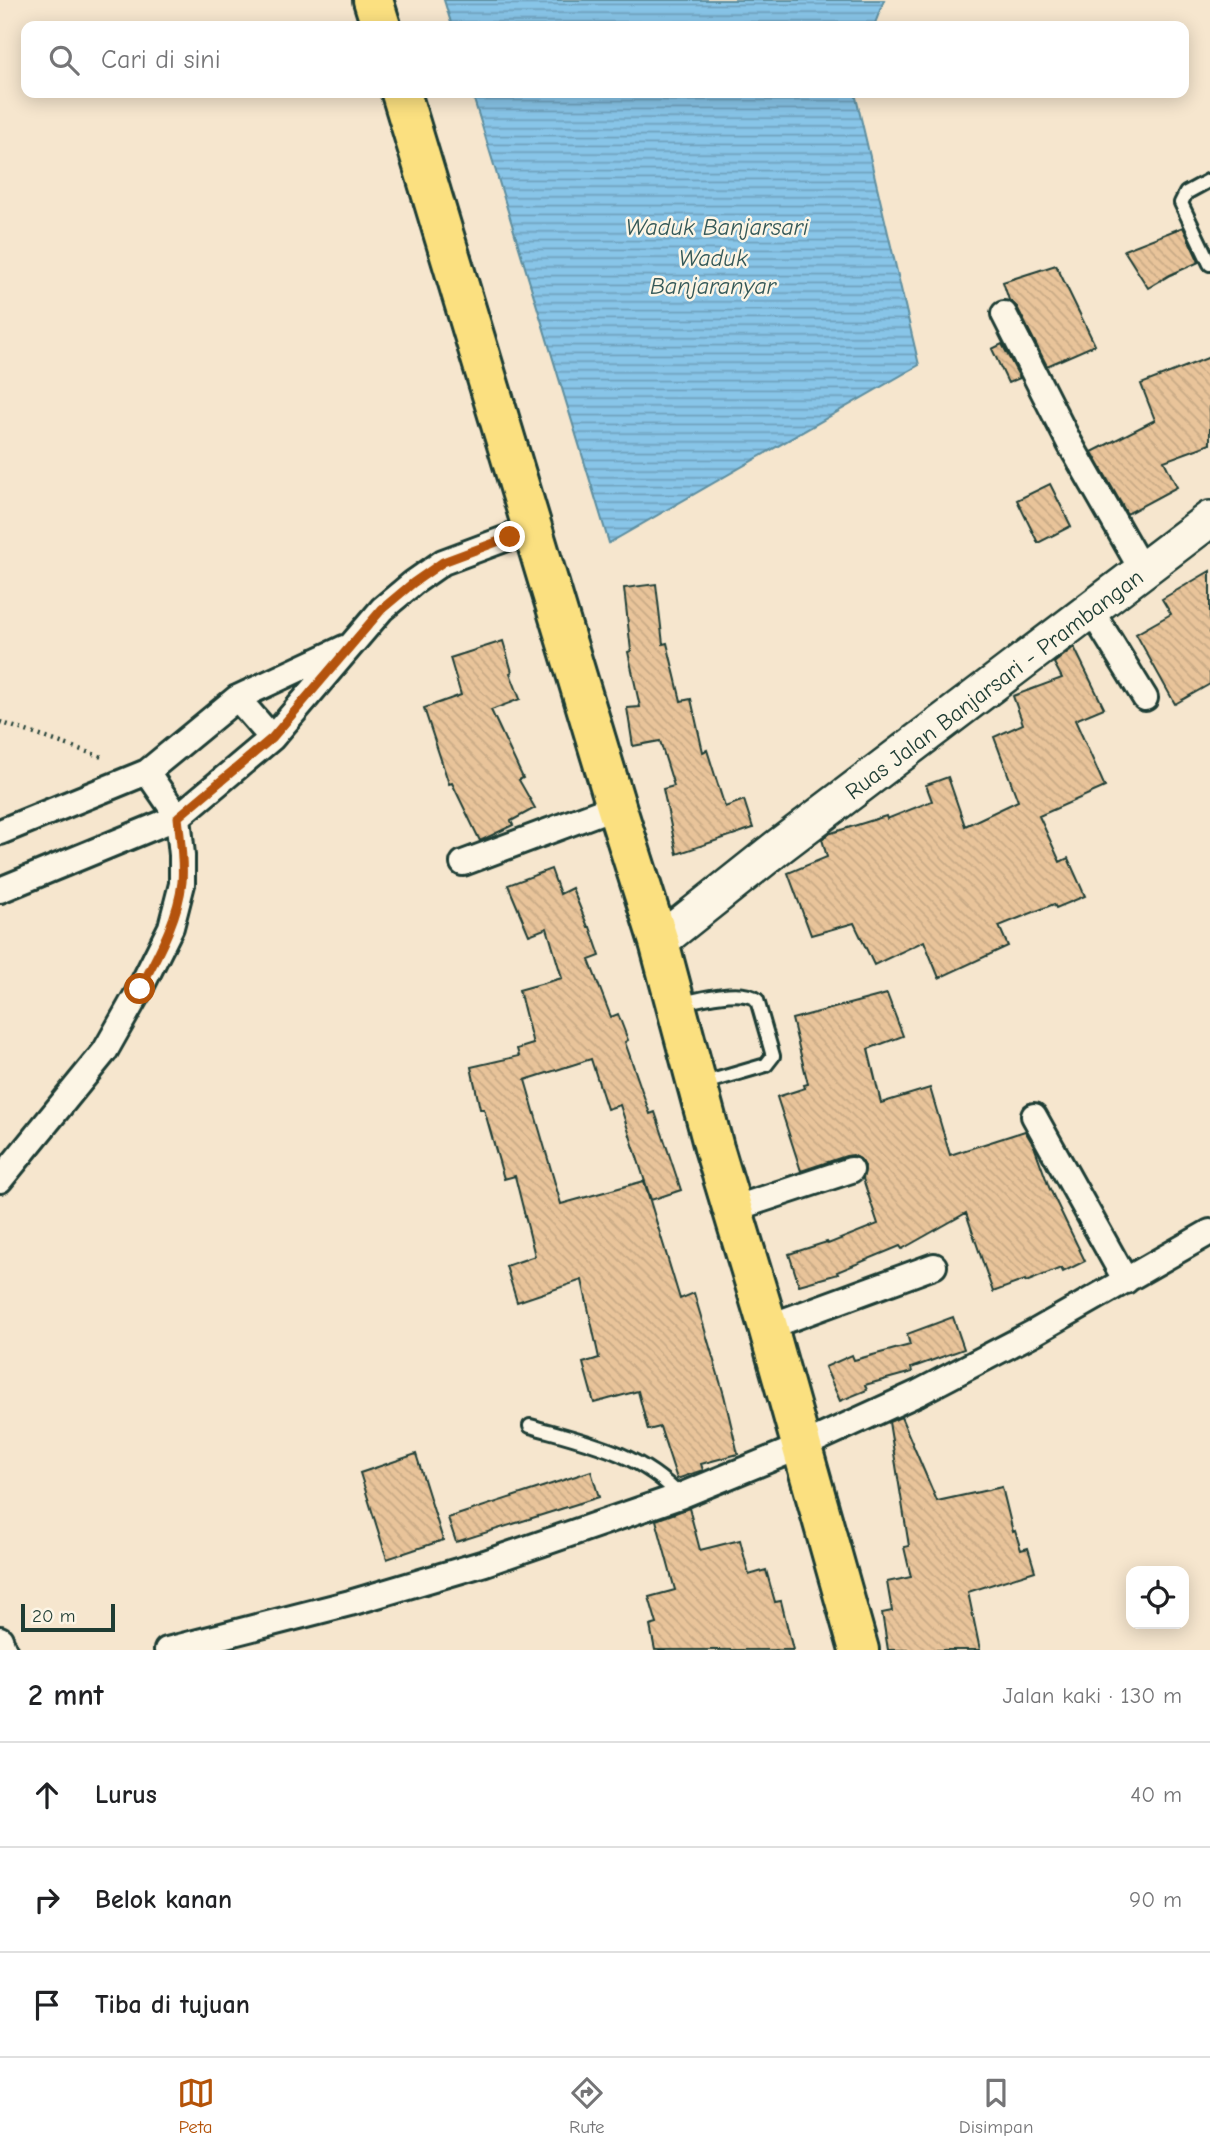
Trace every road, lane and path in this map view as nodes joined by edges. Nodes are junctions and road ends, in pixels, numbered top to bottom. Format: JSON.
{"nodes":[{"id":1,"x":373,"y":0,"type":"edge"},
{"id":2,"x":379,"y":21,"type":"edge"},
{"id":3,"x":402,"y":98,"type":"edge"},
{"id":4,"x":1210,"y":180,"type":"edge"},
{"id":5,"x":1210,"y":264,"type":"edge"},
{"id":6,"x":1004,"y":313,"type":"dead end"},
{"id":7,"x":1210,"y":519,"type":"edge"},
{"id":8,"x":521,"y":529,"type":"junction"},
{"id":9,"x":1142,"y":570,"type":"junction"},
{"id":10,"x":1091,"y":610,"type":"junction"},
{"id":11,"x":351,"y":645,"type":"junction"},
{"id":12,"x":237,"y":698,"type":"junction"},
{"id":13,"x":1145,"y":698,"type":"dead end"},
{"id":14,"x":0,"y":722,"type":"edge"},
{"id":15,"x":272,"y":738,"type":"junction"},
{"id":16,"x":147,"y":772,"type":"junction"},
{"id":17,"x":616,"y":806,"type":"junction"},
{"id":18,"x":178,"y":817,"type":"junction"},
{"id":19,"x":0,"y":832,"type":"edge"},
{"id":20,"x":463,"y":863,"type":"dead end"},
{"id":21,"x":0,"y":890,"type":"edge"},
{"id":22,"x":659,"y":942,"type":"junction"},
{"id":23,"x":689,"y":1001,"type":"junction"},
{"id":24,"x":708,"y":1082,"type":"junction"},
{"id":25,"x":1034,"y":1116,"type":"dead end"},
{"id":26,"x":851,"y":1170,"type":"dead end"},
{"id":27,"x":0,"y":1180,"type":"edge"},
{"id":28,"x":733,"y":1209,"type":"junction"},
{"id":29,"x":1210,"y":1232,"type":"edge"},
{"id":30,"x":934,"y":1266,"type":"dead end"},
{"id":31,"x":1126,"y":1281,"type":"junction"},
{"id":32,"x":768,"y":1326,"type":"junction"},
{"id":33,"x":530,"y":1426,"type":"dead end"},
{"id":34,"x":802,"y":1446,"type":"junction"},
{"id":35,"x":680,"y":1496,"type":"junction"},
{"id":36,"x":0,"y":1639,"type":"edge"},
{"id":37,"x":4,"y":1650,"type":"edge"},
{"id":38,"x":167,"y":1650,"type":"edge"},
{"id":39,"x":859,"y":1650,"type":"edge"}],
"edges":[{"from":1,"to":2,"type":"highway"},
{"from":3,"to":8,"type":"highway"},
{"from":4,"to":5,"type":"lane"},
{"from":6,"to":9,"type":"street"},
{"from":7,"to":9,"type":"main road","name":"Ruas Jalan Banjarsari - Prambangan"},
{"from":8,"to":11,"type":"street"},
{"from":8,"to":17,"type":"highway"},
{"from":9,"to":10,"type":"main road","name":"Ruas Jalan Banjarsari - Prambangan"},
{"from":10,"to":13,"type":"street"},
{"from":10,"to":22,"type":"main road","name":"Ruas Jalan Banjarsari - Prambangan"},
{"from":11,"to":12,"type":"street"},
{"from":11,"to":15,"type":"street"},
{"from":12,"to":15,"type":"street"},
{"from":12,"to":16,"type":"street"},
{"from":14,"to":16,"type":"path"},
{"from":15,"to":18,"type":"street"},
{"from":16,"to":18,"type":"street"},
{"from":16,"to":19,"type":"street"},
{"from":17,"to":20,"type":"street"},
{"from":17,"to":22,"type":"highway"},
{"from":18,"to":21,"type":"street"},
{"from":18,"to":27,"type":"street"},
{"from":22,"to":23,"type":"highway"},
{"from":23,"to":24,"type":"highway"},
{"from":23,"to":24,"type":"lane"},
{"from":24,"to":28,"type":"highway"},
{"from":25,"to":31,"type":"street"},
{"from":26,"to":28,"type":"street"},
{"from":28,"to":32,"type":"highway"},
{"from":29,"to":31,"type":"street"},
{"from":30,"to":32,"type":"street"},
{"from":31,"to":34,"type":"street"},
{"from":32,"to":34,"type":"highway"},
{"from":33,"to":35,"type":"lane"},
{"from":34,"to":35,"type":"street"},
{"from":34,"to":39,"type":"highway"},
{"from":35,"to":38,"type":"street"},
{"from":36,"to":37,"type":"street"}]}
